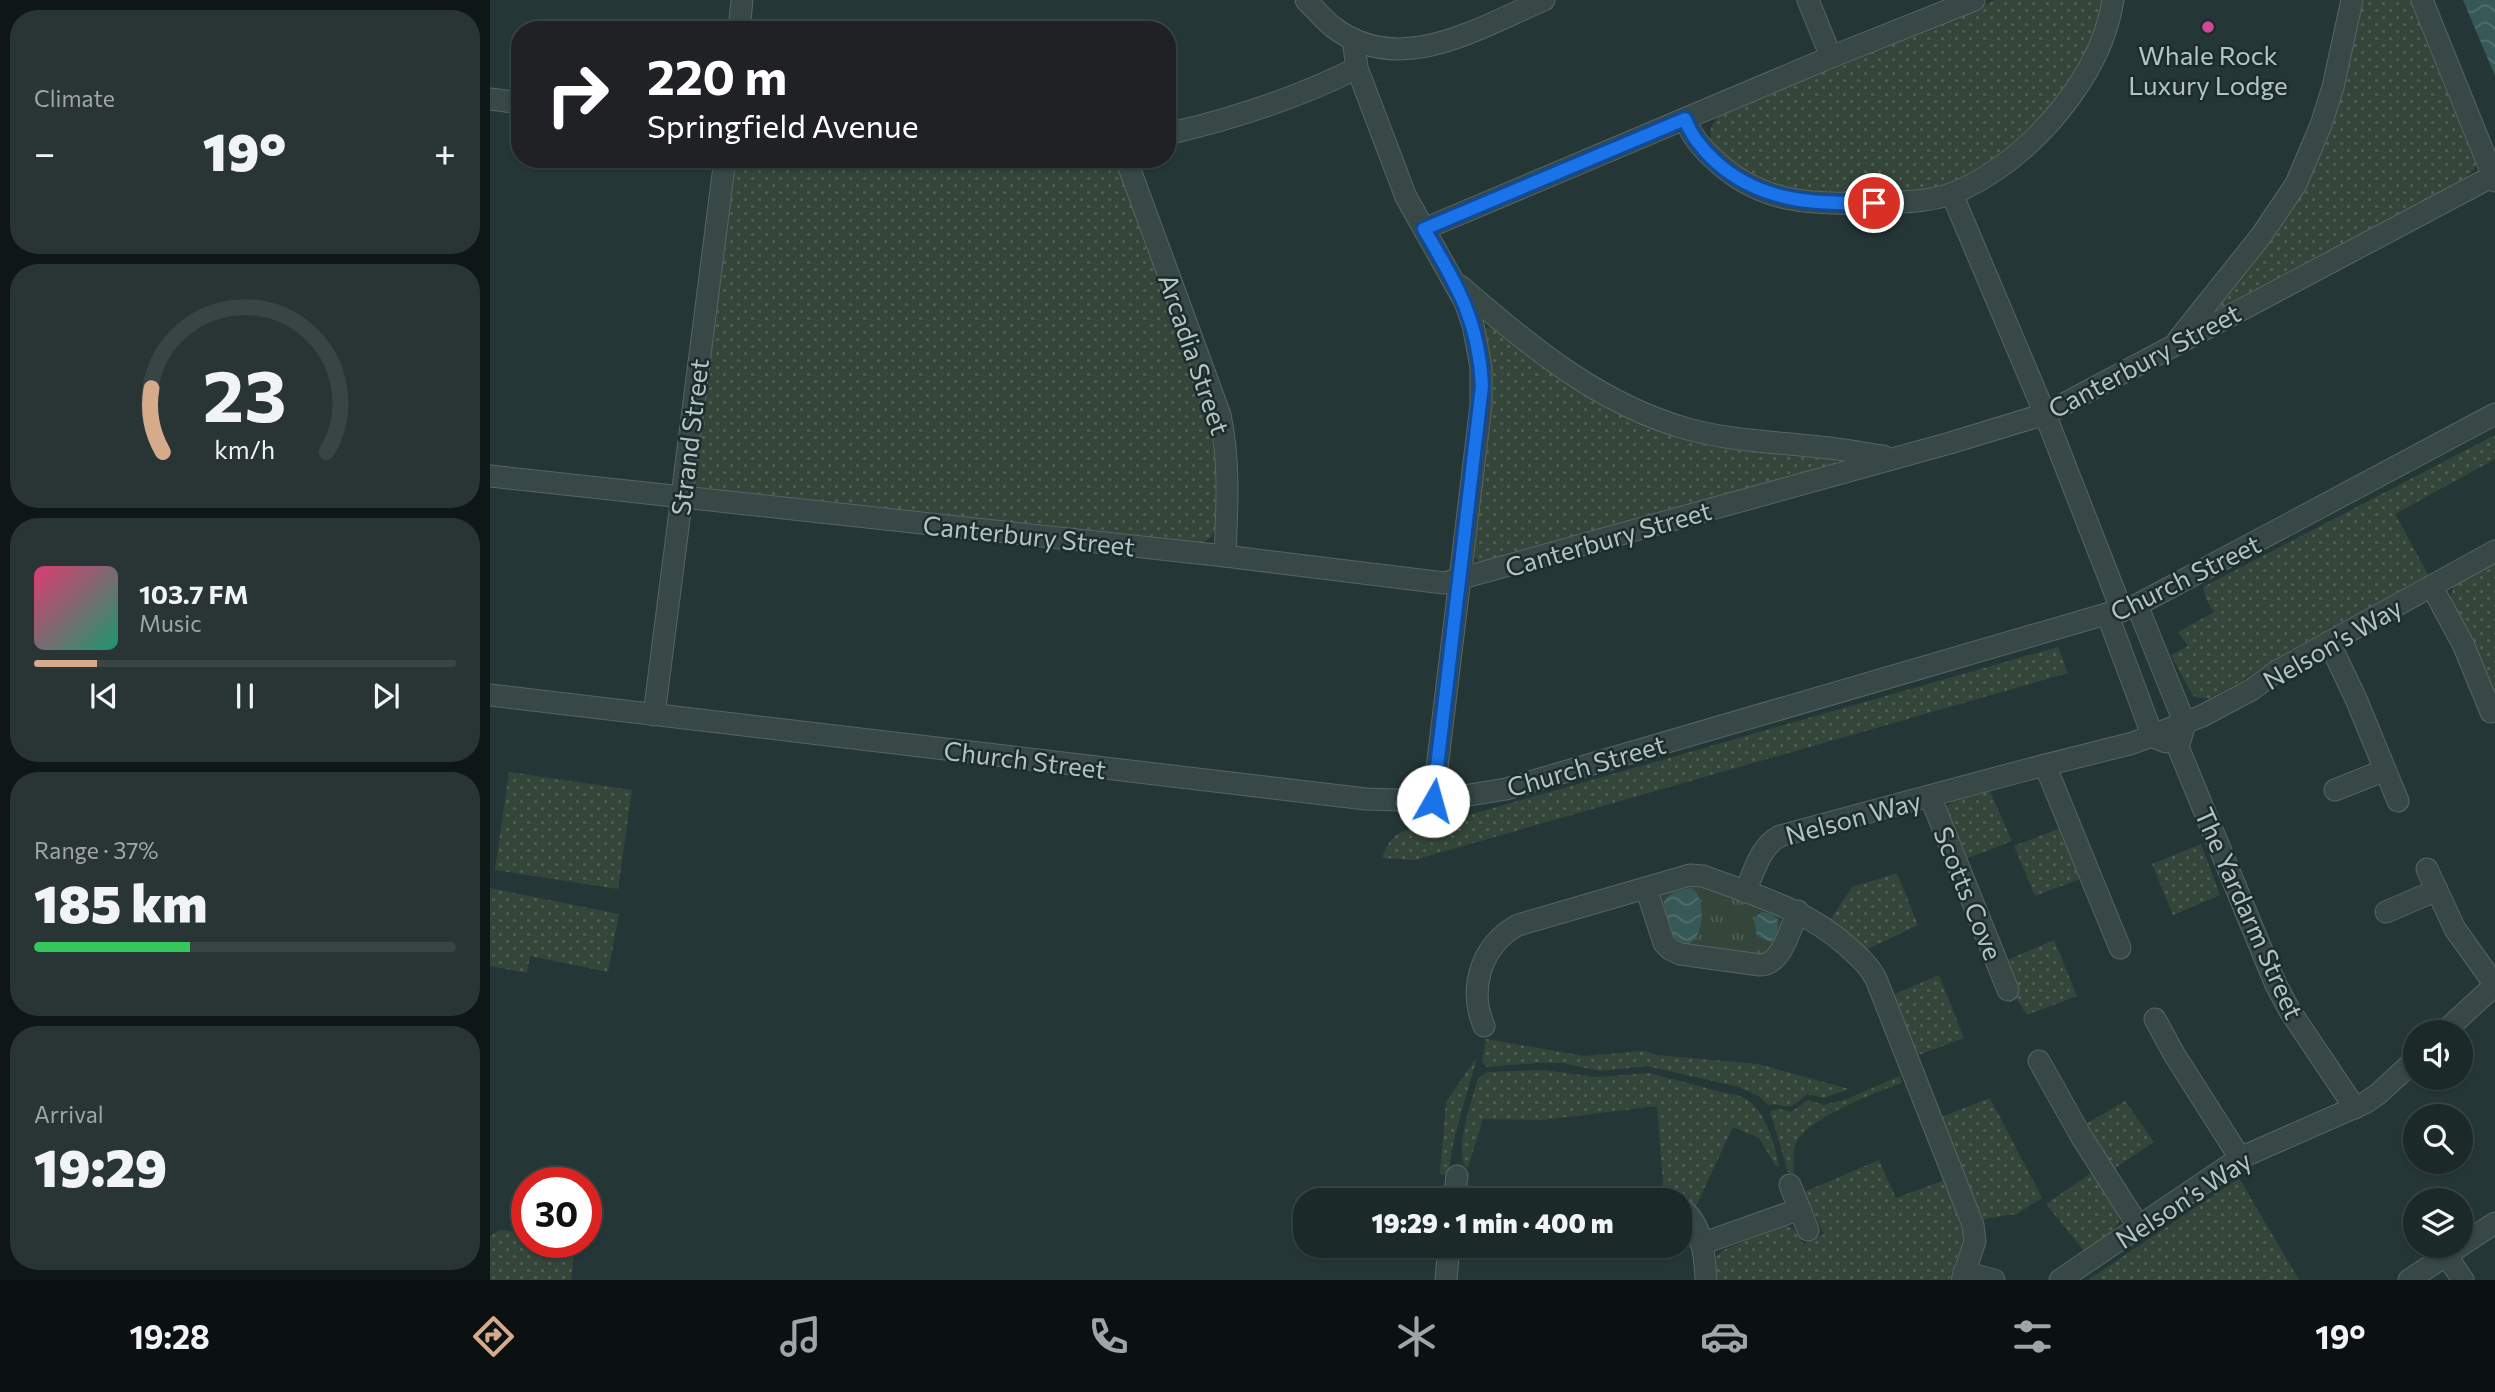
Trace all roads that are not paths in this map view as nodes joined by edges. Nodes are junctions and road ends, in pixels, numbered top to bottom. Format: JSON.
{"nodes":[{"id":1,"x":742,"y":0,"type":"edge"},
{"id":2,"x":1306,"y":0,"type":"edge"},
{"id":3,"x":1544,"y":0,"type":"edge"},
{"id":4,"x":1808,"y":0,"type":"edge"},
{"id":5,"x":1974,"y":0,"type":"edge"},
{"id":6,"x":2113,"y":0,"type":"edge"},
{"id":7,"x":2352,"y":0,"type":"edge"},
{"id":8,"x":2422,"y":0,"type":"edge"},
{"id":9,"x":740,"y":21,"type":"edge"},
{"id":10,"x":1353,"y":39,"type":"junction"},
{"id":11,"x":1831,"y":57,"type":"junction"},
{"id":12,"x":1357,"y":68,"type":"junction"},
{"id":13,"x":490,"y":99,"type":"edge"},
{"id":14,"x":511,"y":102,"type":"edge"},
{"id":15,"x":1685,"y":119,"type":"junction"},
{"id":16,"x":1176,"y":132,"type":"edge"},
{"id":17,"x":724,"y":168,"type":"edge"},
{"id":18,"x":1129,"y":168,"type":"edge"},
{"id":19,"x":2494,"y":178,"type":"edge"},
{"id":20,"x":1952,"y":194,"type":"junction"},
{"id":21,"x":1424,"y":229,"type":"junction"},
{"id":22,"x":1453,"y":281,"type":"junction"},
{"id":23,"x":2172,"y":347,"type":"junction"},
{"id":24,"x":2045,"y":414,"type":"junction"},
{"id":25,"x":2495,"y":414,"type":"edge"},
{"id":26,"x":1891,"y":457,"type":"junction"},
{"id":27,"x":490,"y":475,"type":"edge"},
{"id":28,"x":681,"y":498,"type":"junction"},
{"id":29,"x":2495,"y":551,"type":"edge"},
{"id":30,"x":1225,"y":556,"type":"junction"},
{"id":31,"x":1459,"y":580,"type":"junction"},
{"id":32,"x":2432,"y":587,"type":"junction"},
{"id":33,"x":2122,"y":611,"type":"junction"},
{"id":34,"x":2329,"y":642,"type":"junction"},
{"id":35,"x":490,"y":695,"type":"edge"},
{"id":36,"x":2491,"y":712,"type":"dead end"},
{"id":37,"x":654,"y":715,"type":"junction"},
{"id":38,"x":2170,"y":735,"type":"junction"},
{"id":39,"x":2045,"y":765,"type":"junction"},
{"id":40,"x":2385,"y":770,"type":"junction"},
{"id":41,"x":2335,"y":790,"type":"dead end"},
{"id":42,"x":1930,"y":796,"type":"junction"},
{"id":43,"x":1433,"y":801,"type":"junction"},
{"id":44,"x":2398,"y":801,"type":"dead end"},
{"id":45,"x":2427,"y":869,"type":"dead end"},
{"id":46,"x":1646,"y":888,"type":"junction"},
{"id":47,"x":2437,"y":890,"type":"junction"},
{"id":48,"x":1745,"y":892,"type":"junction"},
{"id":49,"x":1798,"y":911,"type":"junction"},
{"id":50,"x":2386,"y":912,"type":"dead end"},
{"id":51,"x":2120,"y":948,"type":"dead end"},
{"id":52,"x":2495,"y":985,"type":"edge"},
{"id":53,"x":2008,"y":990,"type":"dead end"},
{"id":54,"x":2155,"y":1019,"type":"dead end"},
{"id":55,"x":2457,"y":1020,"type":"edge"},
{"id":56,"x":1484,"y":1026,"type":"dead end"},
{"id":57,"x":2039,"y":1061,"type":"dead end"},
{"id":58,"x":2403,"y":1071,"type":"edge"},
{"id":59,"x":2355,"y":1108,"type":"junction"},
{"id":60,"x":2240,"y":1158,"type":"junction"},
{"id":61,"x":1457,"y":1176,"type":"dead end"},
{"id":62,"x":1790,"y":1185,"type":"dead end"},
{"id":63,"x":1456,"y":1188,"type":"edge"},
{"id":64,"x":1800,"y":1209,"type":"junction"},
{"id":65,"x":1692,"y":1218,"type":"edge"},
{"id":66,"x":2495,"y":1223,"type":"edge"},
{"id":67,"x":2139,"y":1227,"type":"junction"},
{"id":68,"x":1808,"y":1230,"type":"dead end"},
{"id":69,"x":2473,"y":1238,"type":"edge"},
{"id":70,"x":1701,"y":1244,"type":"junction"},
{"id":71,"x":1448,"y":1258,"type":"edge"},
{"id":72,"x":2442,"y":1258,"type":"edge"},
{"id":73,"x":2458,"y":1258,"type":"edge"},
{"id":74,"x":1963,"y":1276,"type":"edge"},
{"id":75,"x":1446,"y":1280,"type":"edge"},
{"id":76,"x":1706,"y":1280,"type":"edge"},
{"id":77,"x":1994,"y":1280,"type":"edge"},
{"id":78,"x":2060,"y":1280,"type":"edge"},
{"id":79,"x":2409,"y":1280,"type":"edge"},
{"id":80,"x":2463,"y":1280,"type":"edge"}],
"edges":[{"from":1,"to":9,"type":"street"},
{"from":2,"to":10,"type":"street"},
{"from":3,"to":10,"type":"street"},
{"from":4,"to":11,"type":"street"},
{"from":5,"to":11,"type":"street"},
{"from":6,"to":20,"type":"street"},
{"from":7,"to":23,"type":"street"},
{"from":8,"to":19,"type":"street"},
{"from":10,"to":12,"type":"street"},
{"from":11,"to":15,"type":"street"},
{"from":12,"to":16,"type":"street"},
{"from":12,"to":21,"type":"street"},
{"from":13,"to":14,"type":"street"},
{"from":15,"to":20,"type":"street"},
{"from":15,"to":21,"type":"street"},
{"from":17,"to":28,"type":"street","name":"Strand Street"},
{"from":18,"to":30,"type":"street","name":"Arcadia Street"},
{"from":19,"to":23,"type":"street","name":"Canterbury Street"},
{"from":20,"to":24,"type":"street"},
{"from":21,"to":22,"type":"street"},
{"from":22,"to":26,"type":"street"},
{"from":22,"to":31,"type":"street"},
{"from":23,"to":24,"type":"street","name":"Canterbury Street"},
{"from":24,"to":26,"type":"street","name":"Canterbury Street"},
{"from":24,"to":33,"type":"street"},
{"from":25,"to":33,"type":"street","name":"Church Street"},
{"from":26,"to":31,"type":"street","name":"Canterbury Street"},
{"from":27,"to":28,"type":"street","name":"Canterbury Street"},
{"from":28,"to":30,"type":"street","name":"Canterbury Street"},
{"from":28,"to":37,"type":"street","name":"Strand Street"},
{"from":29,"to":32,"type":"street","name":"Nelson’s Way"},
{"from":30,"to":31,"type":"street","name":"Canterbury Street"},
{"from":31,"to":43,"type":"street"},
{"from":32,"to":34,"type":"street","name":"Nelson’s Way"},
{"from":32,"to":36,"type":"street"},
{"from":33,"to":38,"type":"street","name":"The Yardarm Street"},
{"from":33,"to":38,"type":"street","name":"The Yardarm Street"},
{"from":33,"to":43,"type":"street","name":"Church Street"},
{"from":34,"to":38,"type":"street","name":"Nelson’s Way"},
{"from":34,"to":40,"type":"street"},
{"from":35,"to":37,"type":"street","name":"Church Street"},
{"from":37,"to":43,"type":"street","name":"Church Street"},
{"from":38,"to":39,"type":"street","name":"Nelson Way"},
{"from":38,"to":59,"type":"street","name":"The Yardarm Street"},
{"from":39,"to":42,"type":"street","name":"Nelson Way"},
{"from":39,"to":51,"type":"street"},
{"from":40,"to":41,"type":"street"},
{"from":40,"to":44,"type":"street"},
{"from":42,"to":48,"type":"street","name":"Nelson Way"},
{"from":42,"to":53,"type":"street","name":"Scotts Cove"},
{"from":45,"to":47,"type":"street"},
{"from":46,"to":48,"type":"street"},
{"from":46,"to":49,"type":"street"},
{"from":46,"to":56,"type":"street"},
{"from":47,"to":50,"type":"street"},
{"from":47,"to":52,"type":"street"},
{"from":48,"to":49,"type":"street"},
{"from":49,"to":74,"type":"street"},
{"from":52,"to":55,"type":"street"},
{"from":54,"to":60,"type":"street"},
{"from":57,"to":67,"type":"street"},
{"from":58,"to":59,"type":"street","name":"Nelson’s Way"},
{"from":59,"to":60,"type":"street","name":"Nelson’s Way"},
{"from":60,"to":67,"type":"street","name":"Nelson’s Way"},
{"from":61,"to":63,"type":"street"},
{"from":62,"to":64,"type":"street"},
{"from":64,"to":68,"type":"street"},
{"from":64,"to":70,"type":"street"},
{"from":65,"to":70,"type":"street"},
{"from":66,"to":69,"type":"street"},
{"from":67,"to":78,"type":"street","name":"Nelson’s Way"},
{"from":70,"to":76,"type":"street"},
{"from":71,"to":75,"type":"street"},
{"from":72,"to":79,"type":"street"},
{"from":73,"to":80,"type":"street"},
{"from":74,"to":77,"type":"street"}]}
